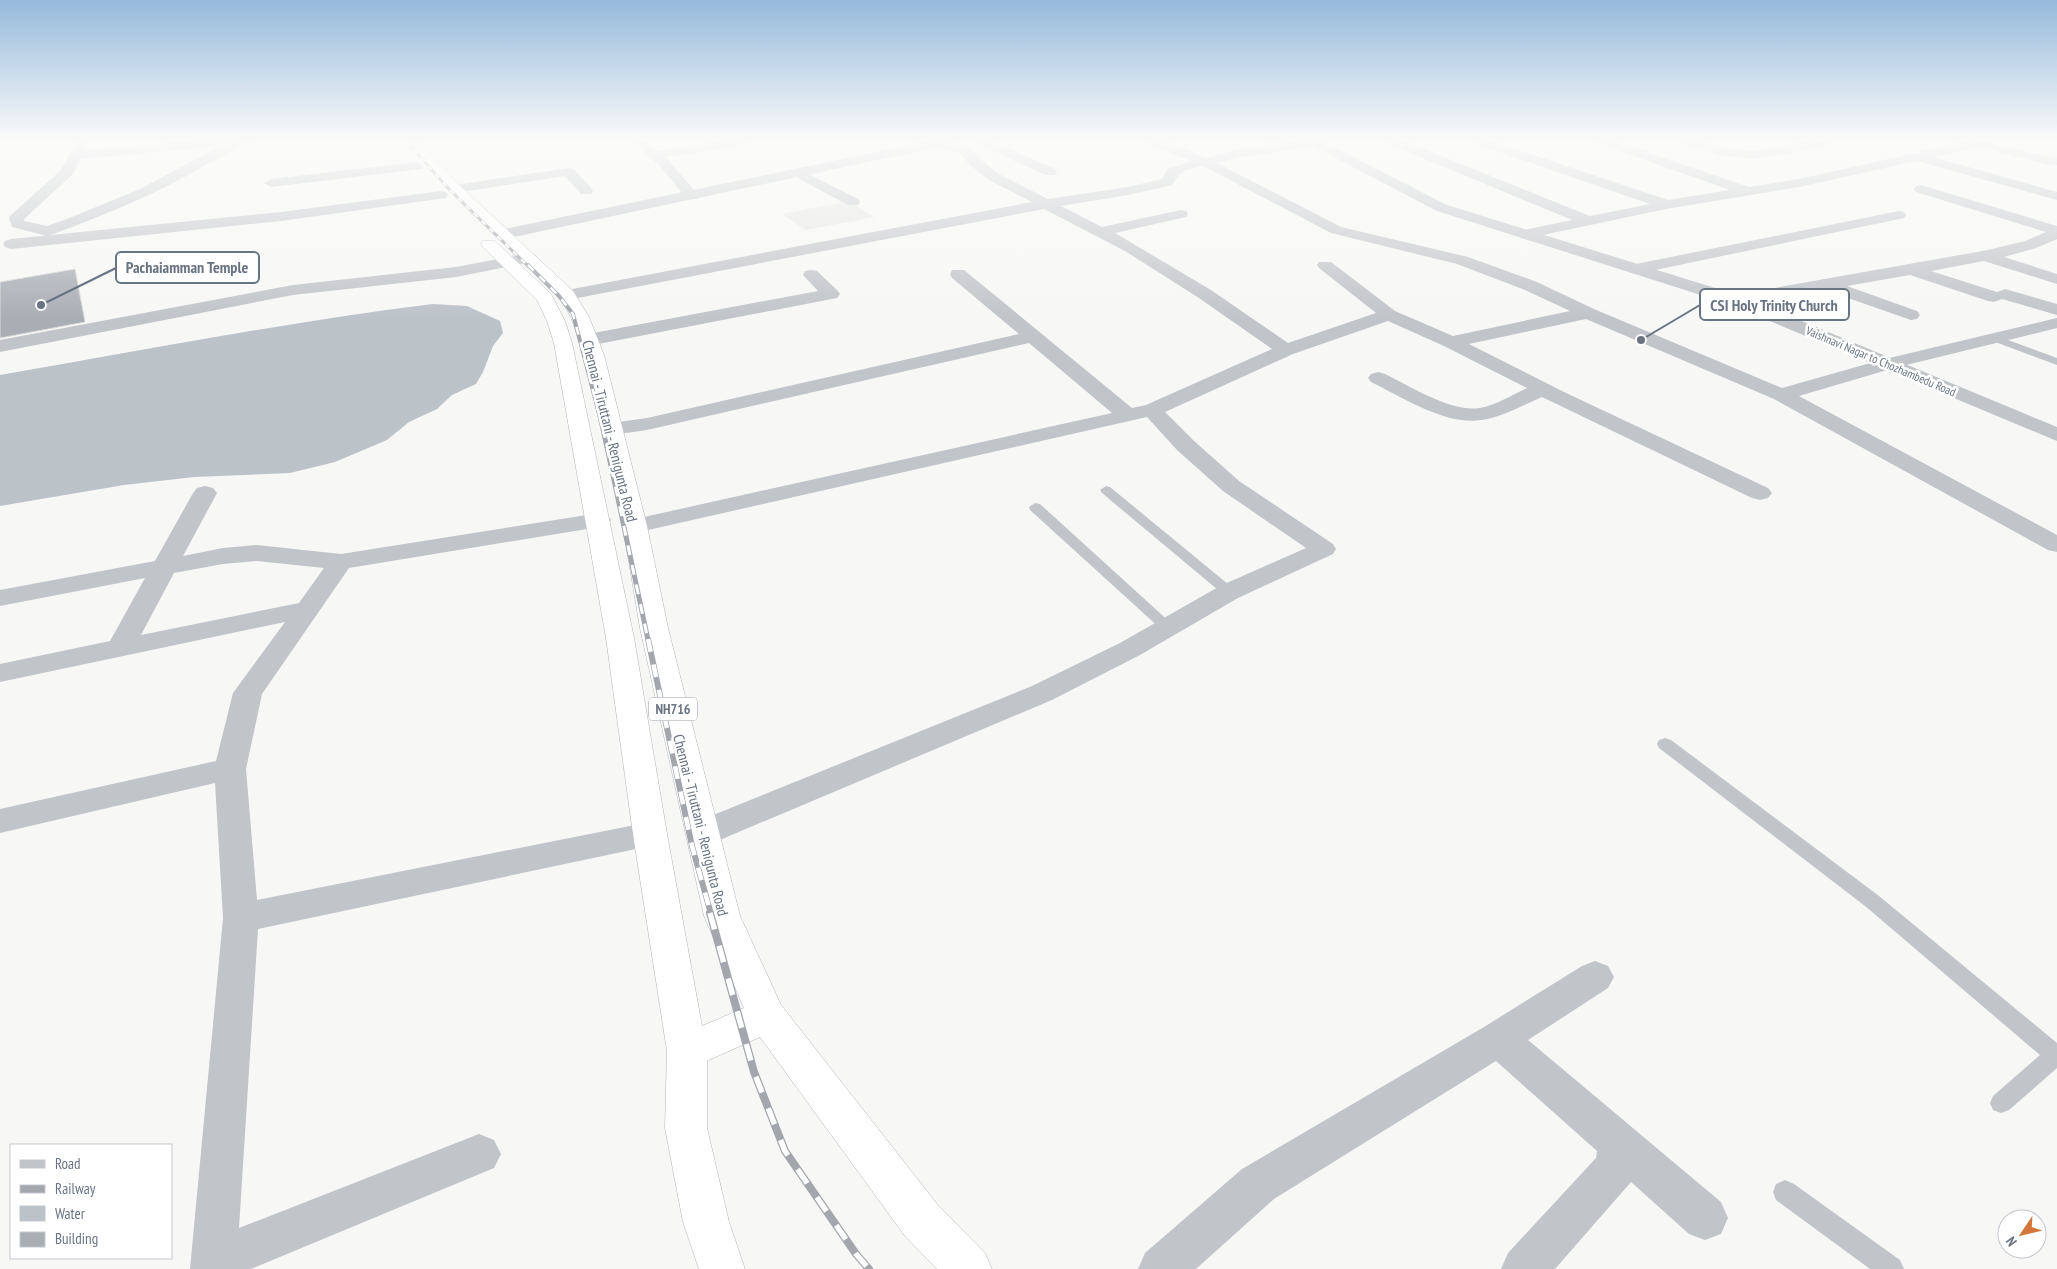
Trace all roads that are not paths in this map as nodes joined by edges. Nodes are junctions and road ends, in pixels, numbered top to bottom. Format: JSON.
{"nodes":[{"id":1,"x":36,"y":200,"type":"edge"},
{"id":2,"x":125,"y":200,"type":"edge"},
{"id":3,"x":384,"y":200,"type":"edge"},
{"id":4,"x":459,"y":200,"type":"edge"},
{"id":5,"x":463,"y":200,"type":"edge"},
{"id":6,"x":671,"y":200,"type":"edge"},
{"id":7,"x":850,"y":200,"type":"edge"},
{"id":8,"x":1039,"y":200,"type":"edge"},
{"id":9,"x":1069,"y":200,"type":"edge"},
{"id":10,"x":1279,"y":200,"type":"edge"},
{"id":11,"x":1424,"y":200,"type":"edge"},
{"id":12,"x":1540,"y":200,"type":"edge"},
{"id":13,"x":1656,"y":200,"type":"edge"},
{"id":14,"x":1693,"y":200,"type":"edge"},
{"id":15,"x":1956,"y":200,"type":"edge"},
{"id":16,"x":853,"y":202,"type":"dead end"},
{"id":17,"x":1046,"y":204,"type":"junction"},
{"id":18,"x":1667,"y":204,"type":"junction"},
{"id":19,"x":1181,"y":214,"type":"dead end"},
{"id":20,"x":1899,"y":215,"type":"dead end"},
{"id":21,"x":1586,"y":220,"type":"junction"},
{"id":22,"x":47,"y":231,"type":"junction"},
{"id":23,"x":1101,"y":232,"type":"junction"},
{"id":24,"x":2057,"y":232,"type":"edge"},
{"id":25,"x":504,"y":234,"type":"junction"},
{"id":26,"x":1524,"y":234,"type":"junction"},
{"id":27,"x":6,"y":247,"type":"edge"},
{"id":28,"x":1982,"y":255,"type":"junction"},
{"id":29,"x":519,"y":260,"type":"junction"},
{"id":30,"x":1325,"y":265,"type":"dead end"},
{"id":31,"x":1636,"y":269,"type":"junction"},
{"id":32,"x":1912,"y":270,"type":"junction"},
{"id":33,"x":958,"y":274,"type":"dead end"},
{"id":34,"x":811,"y":275,"type":"dead end"},
{"id":35,"x":2055,"y":279,"type":"dead end"},
{"id":36,"x":1827,"y":284,"type":"junction"},
{"id":37,"x":567,"y":294,"type":"junction"},
{"id":38,"x":1735,"y":300,"type":"junction"},
{"id":39,"x":2057,"y":310,"type":"edge"},
{"id":40,"x":1588,"y":313,"type":"junction"},
{"id":41,"x":1389,"y":314,"type":"junction"},
{"id":42,"x":1911,"y":315,"type":"dead end"},
{"id":43,"x":2057,"y":323,"type":"edge"},
{"id":44,"x":1034,"y":336,"type":"junction"},
{"id":45,"x":1994,"y":338,"type":"junction"},
{"id":46,"x":588,"y":340,"type":"junction"},
{"id":47,"x":1451,"y":342,"type":"junction"},
{"id":48,"x":0,"y":346,"type":"edge"},
{"id":49,"x":1286,"y":350,"type":"junction"},
{"id":50,"x":2057,"y":362,"type":"edge"},
{"id":51,"x":1888,"y":364,"type":"junction"},
{"id":52,"x":1378,"y":378,"type":"dead end"},
{"id":53,"x":1543,"y":389,"type":"junction"},
{"id":54,"x":1781,"y":395,"type":"junction"},
{"id":55,"x":1152,"y":410,"type":"junction"},
{"id":56,"x":1129,"y":416,"type":"junction"},
{"id":57,"x":612,"y":429,"type":"junction"},
{"id":58,"x":2057,"y":435,"type":"edge"},
{"id":59,"x":1106,"y":490,"type":"dead end"},
{"id":60,"x":205,"y":493,"type":"dead end"},
{"id":61,"x":1760,"y":493,"type":"dead end"},
{"id":62,"x":1035,"y":507,"type":"dead end"},
{"id":63,"x":598,"y":520,"type":"junction"},
{"id":64,"x":635,"y":526,"type":"junction"},
{"id":65,"x":2057,"y":545,"type":"edge"},
{"id":66,"x":341,"y":562,"type":"junction"},
{"id":67,"x":163,"y":568,"type":"junction"},
{"id":68,"x":1229,"y":592,"type":"junction"},
{"id":69,"x":0,"y":598,"type":"edge"},
{"id":70,"x":307,"y":609,"type":"junction"},
{"id":71,"x":1167,"y":627,"type":"junction"},
{"id":72,"x":120,"y":648,"type":"junction"},
{"id":73,"x":0,"y":673,"type":"edge"},
{"id":74,"x":1665,"y":744,"type":"dead end"},
{"id":75,"x":230,"y":769,"type":"junction"},
{"id":76,"x":0,"y":821,"type":"edge"},
{"id":77,"x":703,"y":833,"type":"junction"},
{"id":78,"x":650,"y":834,"type":"junction"},
{"id":79,"x":241,"y":918,"type":"junction"},
{"id":80,"x":1595,"y":977,"type":"dead end"},
{"id":81,"x":767,"y":1016,"type":"junction"},
{"id":82,"x":1498,"y":1039,"type":"junction"},
{"id":83,"x":687,"y":1051,"type":"junction"},
{"id":84,"x":2057,"y":1055,"type":"edge"},
{"id":85,"x":2001,"y":1103,"type":"dead end"},
{"id":86,"x":1620,"y":1144,"type":"junction"},
{"id":87,"x":479,"y":1154,"type":"dead end"},
{"id":88,"x":1785,"y":1192,"type":"dead end"},
{"id":89,"x":1705,"y":1218,"type":"dead end"},
{"id":90,"x":214,"y":1265,"type":"edge"},
{"id":91,"x":722,"y":1269,"type":"edge"},
{"id":92,"x":969,"y":1269,"type":"edge"},
{"id":93,"x":1161,"y":1269,"type":"edge"},
{"id":94,"x":1524,"y":1269,"type":"edge"},
{"id":95,"x":1891,"y":1269,"type":"edge"}],
"edges":[{"from":1,"to":22,"type":"street"},
{"from":2,"to":22,"type":"street"},
{"from":3,"to":27,"type":"street"},
{"from":4,"to":29,"type":"highway","name":"Chennai - Tiruttani - Renigunta Road","number":"NH716"},
{"from":5,"to":25,"type":"highway","name":"Chennai - Tiruttani - Renigunta Road","number":"NH716"},
{"from":6,"to":25,"type":"street"},
{"from":7,"to":16,"type":"street"},
{"from":8,"to":17,"type":"street"},
{"from":9,"to":17,"type":"street"},
{"from":10,"to":40,"type":"street"},
{"from":11,"to":26,"type":"street","name":"Vaishnavi Nagar to Chozhambedu Road"},
{"from":12,"to":21,"type":"street"},
{"from":13,"to":18,"type":"street"},
{"from":14,"to":18,"type":"street"},
{"from":15,"to":24,"type":"street"},
{"from":17,"to":23,"type":"street"},
{"from":17,"to":37,"type":"street"},
{"from":18,"to":21,"type":"street"},
{"from":19,"to":23,"type":"street"},
{"from":20,"to":31,"type":"street"},
{"from":21,"to":26,"type":"street"},
{"from":22,"to":27,"type":"street"},
{"from":23,"to":49,"type":"street"},
{"from":24,"to":28,"type":"street"},
{"from":25,"to":29,"type":"highway","name":"Chennai - Tiruttani - Renigunta Road","number":"NH716"},
{"from":26,"to":31,"type":"street","name":"Vaishnavi Nagar to Chozhambedu Road"},
{"from":28,"to":32,"type":"street"},
{"from":28,"to":35,"type":"street"},
{"from":29,"to":37,"type":"highway","name":"Chennai - Tiruttani - Renigunta Road","number":"NH716"},
{"from":29,"to":48,"type":"street"},
{"from":29,"to":63,"type":"highway","name":"Chennai - Tiruttani - Renigunta Road","number":"NH716"},
{"from":30,"to":41,"type":"street"},
{"from":31,"to":38,"type":"street","name":"Vaishnavi Nagar to Chozhambedu Road"},
{"from":32,"to":36,"type":"street"},
{"from":32,"to":39,"type":"street"},
{"from":33,"to":44,"type":"street"},
{"from":34,"to":46,"type":"street"},
{"from":36,"to":38,"type":"street"},
{"from":36,"to":42,"type":"street"},
{"from":37,"to":46,"type":"highway","name":"Chennai - Tiruttani - Renigunta Road","number":"NH716"},
{"from":38,"to":51,"type":"street","name":"Vaishnavi Nagar to Chozhambedu Road"},
{"from":40,"to":47,"type":"street"},
{"from":40,"to":54,"type":"street"},
{"from":41,"to":47,"type":"street"},
{"from":41,"to":49,"type":"street"},
{"from":43,"to":45,"type":"street"},
{"from":44,"to":56,"type":"street"},
{"from":44,"to":57,"type":"street"},
{"from":45,"to":50,"type":"lane"},
{"from":45,"to":51,"type":"street"},
{"from":46,"to":57,"type":"highway","name":"Chennai - Tiruttani - Renigunta Road","number":"NH716"},
{"from":47,"to":53,"type":"street"},
{"from":49,"to":55,"type":"street"},
{"from":51,"to":54,"type":"street"},
{"from":51,"to":58,"type":"street","name":"Vaishnavi Nagar to Chozhambedu Road"},
{"from":52,"to":53,"type":"street"},
{"from":53,"to":61,"type":"street"},
{"from":54,"to":65,"type":"street"},
{"from":55,"to":56,"type":"street"},
{"from":55,"to":68,"type":"street"},
{"from":56,"to":64,"type":"street"},
{"from":57,"to":64,"type":"highway","name":"Chennai - Tiruttani - Renigunta Road","number":"NH716"},
{"from":59,"to":68,"type":"lane"},
{"from":60,"to":67,"type":"street"},
{"from":62,"to":71,"type":"lane"},
{"from":63,"to":66,"type":"street"},
{"from":63,"to":78,"type":"highway","name":"Chennai - Tiruttani - Renigunta Road","number":"NH716"},
{"from":64,"to":77,"type":"highway","name":"Chennai - Tiruttani - Renigunta Road","number":"NH716"},
{"from":66,"to":67,"type":"street"},
{"from":66,"to":70,"type":"street"},
{"from":67,"to":69,"type":"street"},
{"from":67,"to":72,"type":"street"},
{"from":68,"to":71,"type":"street"},
{"from":70,"to":72,"type":"street"},
{"from":70,"to":75,"type":"street"},
{"from":71,"to":77,"type":"street"},
{"from":72,"to":73,"type":"street"},
{"from":74,"to":84,"type":"lane"},
{"from":75,"to":76,"type":"street"},
{"from":75,"to":79,"type":"street"},
{"from":77,"to":81,"type":"highway","name":"Chennai - Tiruttani - Renigunta Road","number":"NH716"},
{"from":78,"to":79,"type":"street"},
{"from":78,"to":83,"type":"highway","name":"Chennai - Tiruttani - Renigunta Road","number":"NH716"},
{"from":79,"to":90,"type":"street"},
{"from":80,"to":82,"type":"street"},
{"from":81,"to":83,"type":"highway"},
{"from":81,"to":92,"type":"highway","name":"Chennai - Tiruttani - Renigunta Road","number":"NH716"},
{"from":82,"to":86,"type":"street"},
{"from":82,"to":93,"type":"street"},
{"from":83,"to":91,"type":"highway","name":"Chennai - Tiruttani - Renigunta Road","number":"NH716"},
{"from":84,"to":85,"type":"lane"},
{"from":86,"to":89,"type":"street"},
{"from":86,"to":94,"type":"street"},
{"from":87,"to":90,"type":"street"},
{"from":88,"to":95,"type":"lane"}]}
